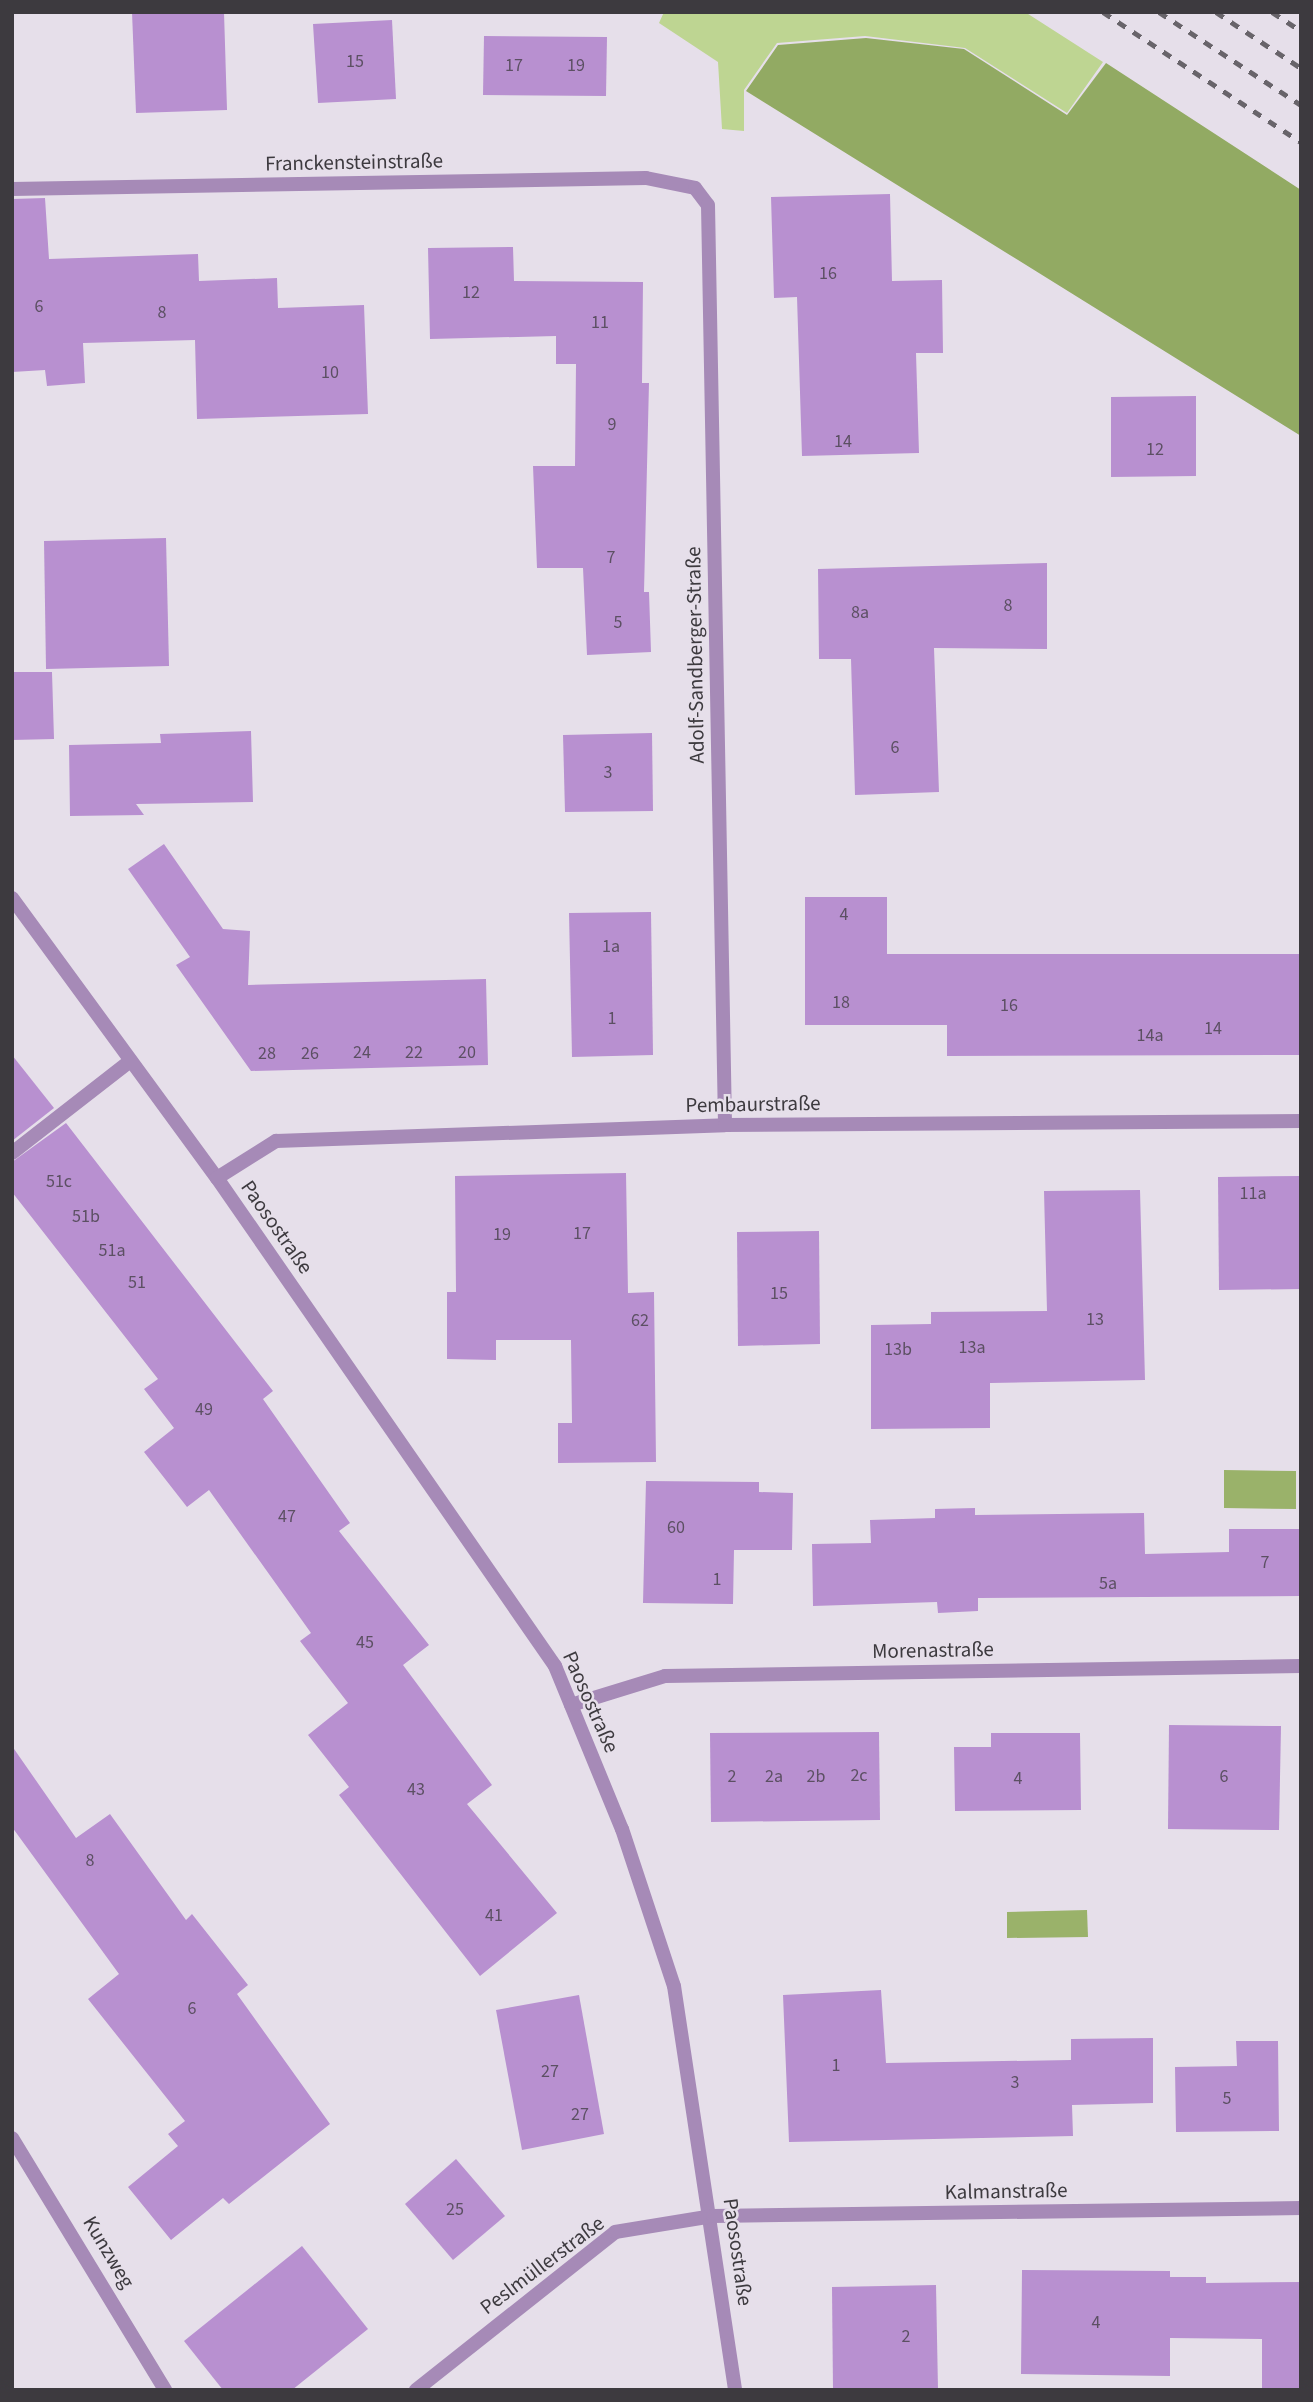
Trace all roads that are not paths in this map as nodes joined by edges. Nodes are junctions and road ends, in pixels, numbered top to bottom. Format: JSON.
{"nodes":[{"id":1,"x":695,"y":188,"type":"joint"},
{"id":2,"x":12,"y":189,"type":"edge"},
{"id":3,"x":12,"y":898,"type":"edge"},
{"id":4,"x":130,"y":1061,"type":"junction"},
{"id":5,"x":1301,"y":1121,"type":"edge"},
{"id":6,"x":725,"y":1125,"type":"junction"},
{"id":7,"x":12,"y":1153,"type":"edge"},
{"id":8,"x":217,"y":1178,"type":"junction"},
{"id":9,"x":1301,"y":1666,"type":"edge"},
{"id":10,"x":571,"y":1705,"type":"junction"},
{"id":11,"x":12,"y":2138,"type":"edge"},
{"id":12,"x":1301,"y":2208,"type":"edge"},
{"id":13,"x":713,"y":2216,"type":"junction"},
{"id":14,"x":165,"y":2390,"type":"edge"},
{"id":15,"x":416,"y":2390,"type":"edge"},
{"id":16,"x":735,"y":2390,"type":"edge"}],
"edges":[{"from":1,"to":2,"type":"street","name":"Franckensteinstraße"},
{"from":1,"to":6,"type":"street","name":"Adolf-Sandberger-Straße"},
{"from":3,"to":4,"type":"street","name":"Paosostraße"},
{"from":4,"to":7,"type":"street"},
{"from":4,"to":8,"type":"street","name":"Paosostraße"},
{"from":5,"to":6,"type":"street","name":"Pembaurstraße"},
{"from":6,"to":8,"type":"street","name":"Pembaurstraße"},
{"from":8,"to":10,"type":"street","name":"Paosostraße"},
{"from":9,"to":10,"type":"street","name":"Morenastraße"},
{"from":10,"to":13,"type":"street","name":"Paosostraße"},
{"from":11,"to":14,"type":"street","name":"Kunzweg"},
{"from":12,"to":13,"type":"street","name":"Kalmanstraße"},
{"from":13,"to":15,"type":"street","name":"Peslmüllerstraße"},
{"from":13,"to":16,"type":"street","name":"Paosostraße"}]}
